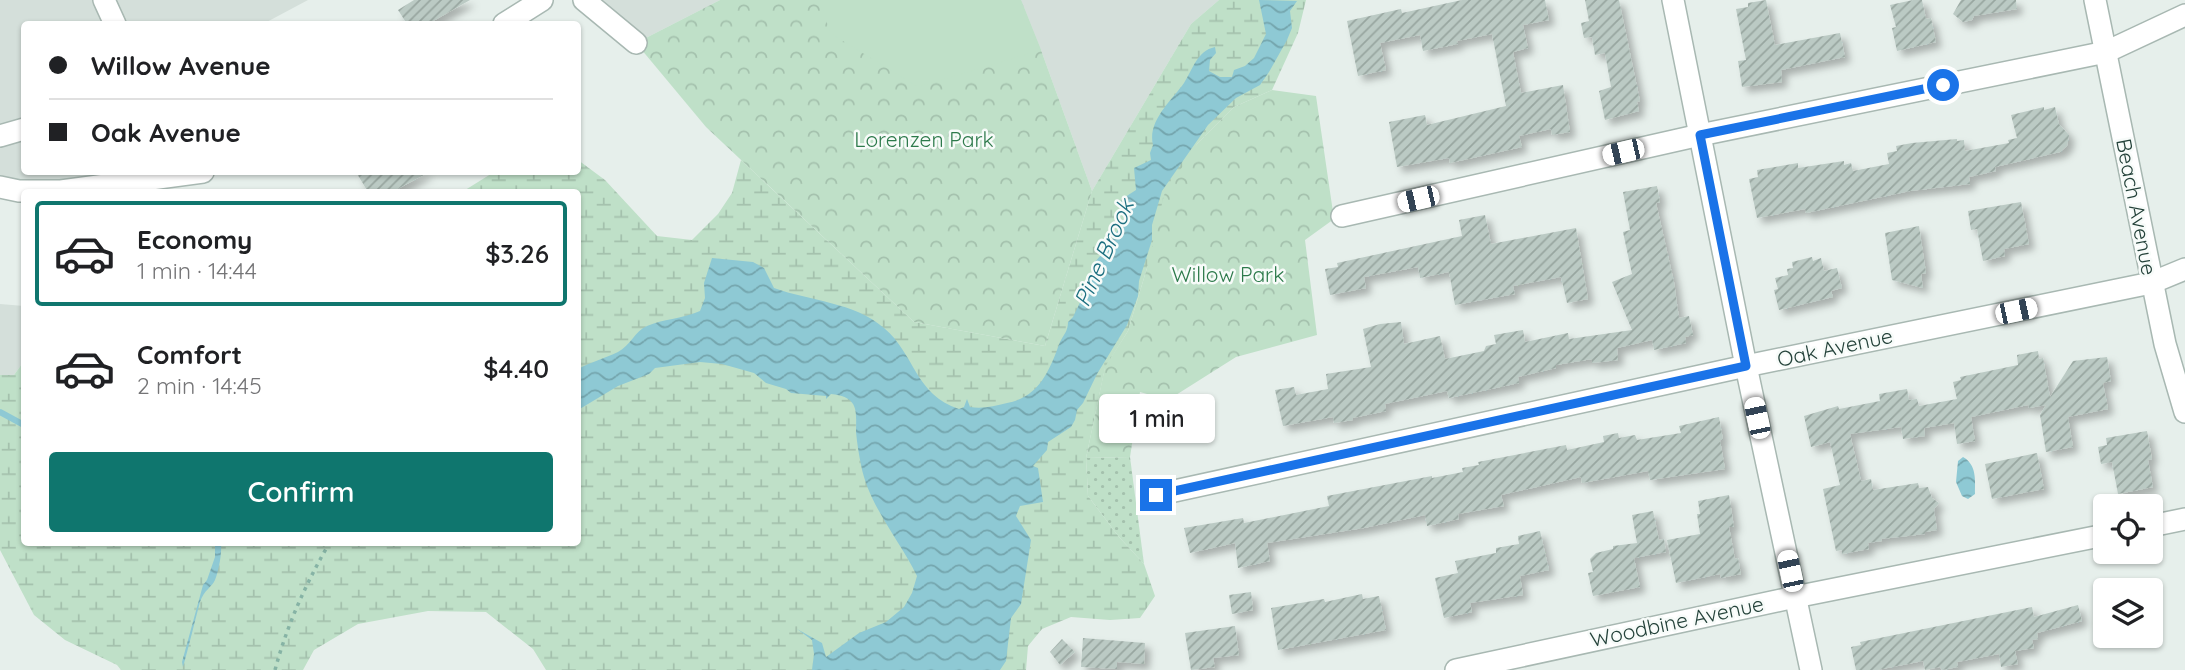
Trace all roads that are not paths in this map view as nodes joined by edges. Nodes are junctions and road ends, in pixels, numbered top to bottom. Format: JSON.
{"nodes":[{"id":1,"x":542,"y":0,"type":"edge"},
{"id":2,"x":584,"y":0,"type":"edge"},
{"id":3,"x":1673,"y":0,"type":"edge"},
{"id":4,"x":2095,"y":0,"type":"edge"},
{"id":5,"x":103,"y":1,"type":"edge"},
{"id":6,"x":2185,"y":15,"type":"edge"},
{"id":7,"x":113,"y":21,"type":"edge"},
{"id":8,"x":509,"y":21,"type":"edge"},
{"id":9,"x":636,"y":43,"type":"dead end"},
{"id":10,"x":2106,"y":52,"type":"junction"},
{"id":11,"x":21,"y":130,"type":"edge"},
{"id":12,"x":1700,"y":135,"type":"junction"},
{"id":13,"x":0,"y":136,"type":"edge"},
{"id":14,"x":181,"y":175,"type":"edge"},
{"id":15,"x":0,"y":187,"type":"edge"},
{"id":16,"x":76,"y":189,"type":"edge"},
{"id":17,"x":21,"y":191,"type":"edge"},
{"id":18,"x":1342,"y":216,"type":"dead end"},
{"id":19,"x":2185,"y":269,"type":"edge"},
{"id":20,"x":2151,"y":283,"type":"junction"},
{"id":21,"x":1746,"y":366,"type":"junction"},
{"id":22,"x":2185,"y":412,"type":"edge"},
{"id":23,"x":1156,"y":495,"type":"dead end"},
{"id":24,"x":2185,"y":519,"type":"edge"},
{"id":25,"x":2163,"y":524,"type":"edge"},
{"id":26,"x":2093,"y":537,"type":"edge"},
{"id":27,"x":1796,"y":597,"type":"junction"},
{"id":28,"x":1455,"y":670,"type":"edge"},
{"id":29,"x":1811,"y":670,"type":"edge"}],
"edges":[{"from":1,"to":8,"type":"street"},
{"from":2,"to":9,"type":"street"},
{"from":3,"to":12,"type":"street"},
{"from":4,"to":10,"type":"street","name":"Beach Avenue"},
{"from":5,"to":7,"type":"street"},
{"from":6,"to":10,"type":"street"},
{"from":10,"to":12,"type":"street"},
{"from":10,"to":20,"type":"street","name":"Beach Avenue"},
{"from":11,"to":13,"type":"street"},
{"from":12,"to":18,"type":"street"},
{"from":12,"to":21,"type":"street"},
{"from":14,"to":16,"type":"street"},
{"from":15,"to":17,"type":"street"},
{"from":19,"to":20,"type":"street","name":"Oak Avenue"},
{"from":20,"to":21,"type":"street","name":"Oak Avenue"},
{"from":20,"to":22,"type":"street","name":"Beach Avenue"},
{"from":21,"to":23,"type":"street","name":"Oak Avenue"},
{"from":21,"to":27,"type":"street"},
{"from":24,"to":25,"type":"street"},
{"from":26,"to":27,"type":"street","name":"Woodbine Avenue"},
{"from":27,"to":28,"type":"street","name":"Woodbine Avenue"},
{"from":27,"to":29,"type":"street"}]}
